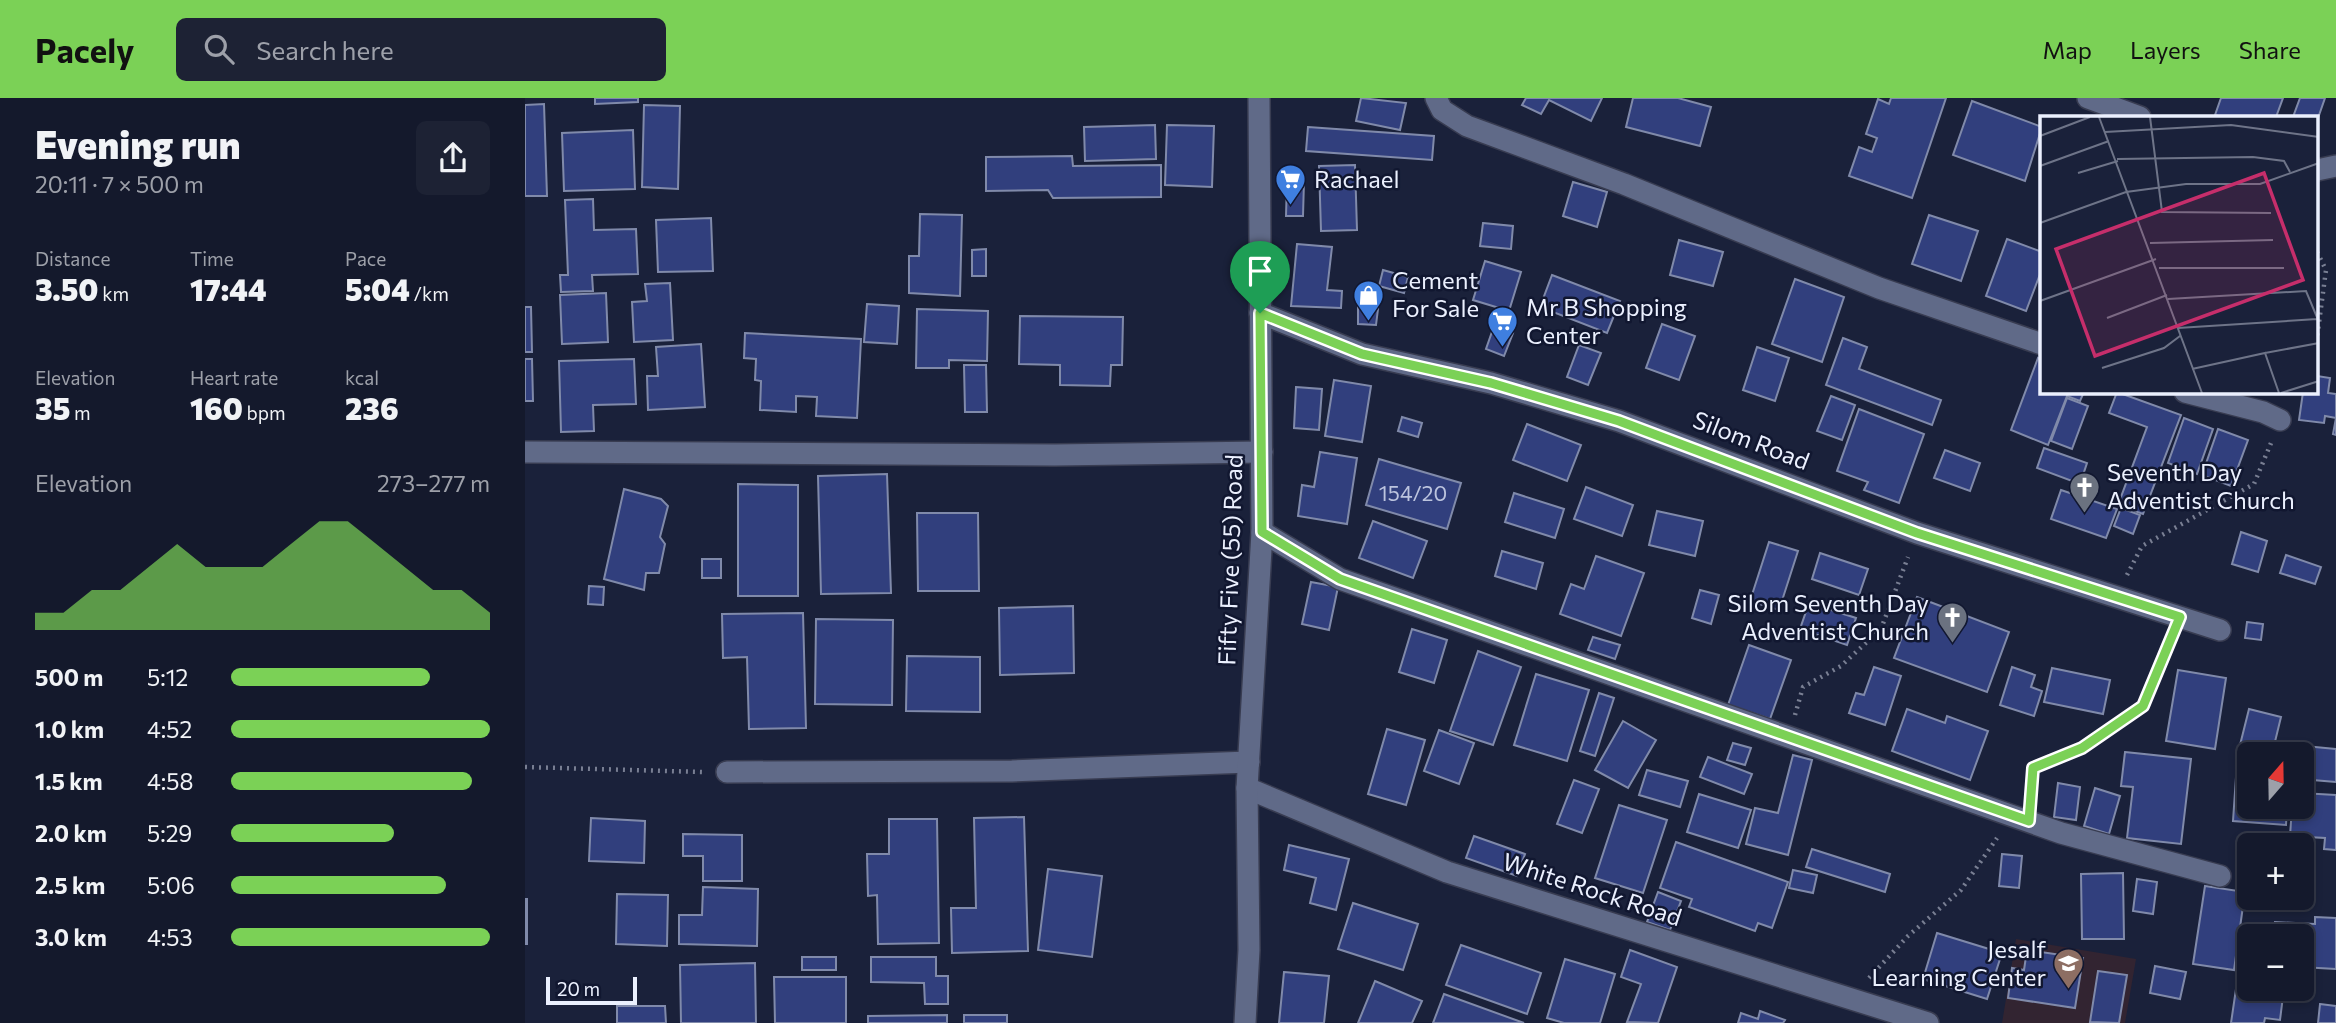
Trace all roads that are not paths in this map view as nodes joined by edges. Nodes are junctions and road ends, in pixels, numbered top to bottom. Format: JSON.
{"nodes":[{"id":1,"x":1259,"y":98,"type":"edge"},
{"id":2,"x":1436,"y":98,"type":"edge"},
{"id":3,"x":2088,"y":98,"type":"edge"},
{"id":4,"x":2137,"y":116,"type":"edge"},
{"id":5,"x":1260,"y":313,"type":"junction"},
{"id":6,"x":2040,"y":343,"type":"edge"},
{"id":7,"x":2193,"y":394,"type":"edge"},
{"id":8,"x":2280,"y":420,"type":"road end"},
{"id":9,"x":1262,"y":452,"type":"junction"},
{"id":10,"x":525,"y":453,"type":"edge"},
{"id":11,"x":1262,"y":532,"type":"junction"},
{"id":12,"x":2220,"y":630,"type":"dead end"},
{"id":13,"x":1249,"y":762,"type":"junction"},
{"id":14,"x":727,"y":772,"type":"road end"},
{"id":15,"x":1247,"y":788,"type":"junction"},
{"id":16,"x":2220,"y":876,"type":"dead end"},
{"id":17,"x":1245,"y":1023,"type":"edge"},
{"id":18,"x":1928,"y":1023,"type":"edge"}],
"edges":[{"from":1,"to":5,"type":"street","name":"Fifty Five (55) Road"},
{"from":2,"to":6,"type":"street"},
{"from":3,"to":4,"type":"street"},
{"from":5,"to":9,"type":"street","name":"Fifty Five (55) Road"},
{"from":5,"to":12,"type":"street","name":"Silom Road"},
{"from":7,"to":8,"type":"street"},
{"from":9,"to":10,"type":"street"},
{"from":9,"to":11,"type":"street","name":"Fifty Five (55) Road"},
{"from":11,"to":13,"type":"street","name":"Fifty Five (55) Road"},
{"from":11,"to":16,"type":"street"},
{"from":13,"to":14,"type":"street"},
{"from":13,"to":15,"type":"street","name":"Fifty Five (55) Road"},
{"from":15,"to":17,"type":"street","name":"Fifty Five (55) Road"},
{"from":15,"to":18,"type":"street","name":"White Rock Road"}]}
